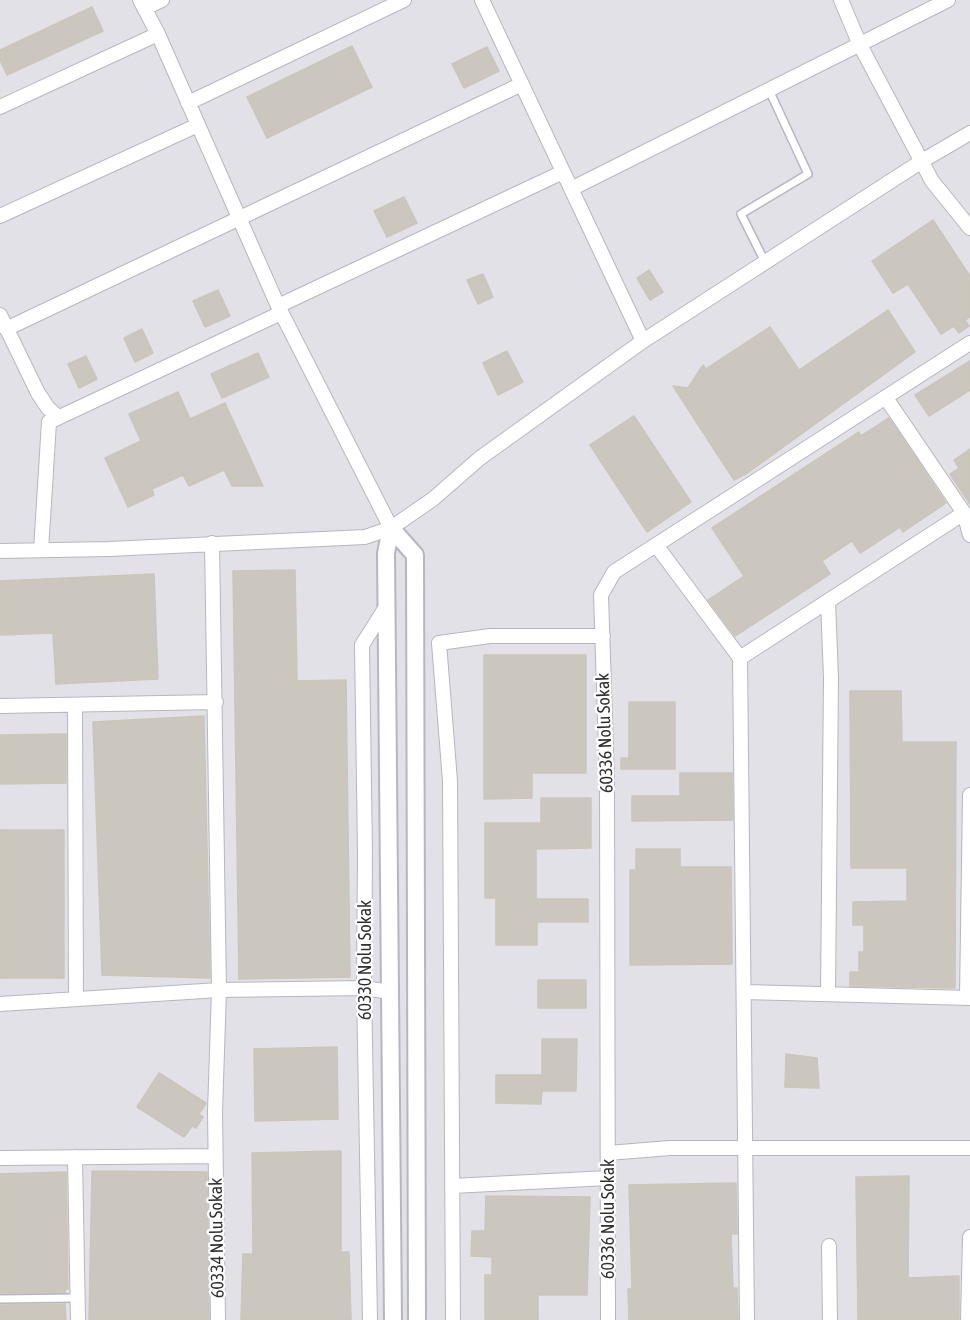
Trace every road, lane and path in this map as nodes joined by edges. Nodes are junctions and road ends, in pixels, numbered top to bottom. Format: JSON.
{"nodes":[{"id":1,"x":162,"y":0,"type":"edge"},
{"id":2,"x":404,"y":0,"type":"edge"},
{"id":3,"x":482,"y":0,"type":"edge"},
{"id":4,"x":841,"y":0,"type":"edge"},
{"id":5,"x":948,"y":0,"type":"edge"},
{"id":6,"x":142,"y":4,"type":"edge"},
{"id":7,"x":158,"y":34,"type":"junction"},
{"id":8,"x":860,"y":45,"type":"junction"},
{"id":9,"x":522,"y":84,"type":"junction"},
{"id":10,"x":769,"y":90,"type":"junction"},
{"id":11,"x":188,"y":104,"type":"junction"},
{"id":12,"x":0,"y":107,"type":"edge"},
{"id":13,"x":198,"y":124,"type":"junction"},
{"id":14,"x":970,"y":133,"type":"edge"},
{"id":15,"x":922,"y":161,"type":"junction"},
{"id":16,"x":563,"y":172,"type":"junction"},
{"id":17,"x":571,"y":189,"type":"junction"},
{"id":18,"x":0,"y":216,"type":"edge"},
{"id":19,"x":238,"y":217,"type":"junction"},
{"id":20,"x":970,"y":228,"type":"edge"},
{"id":21,"x":765,"y":262,"type":"junction"},
{"id":22,"x":280,"y":310,"type":"junction"},
{"id":23,"x":0,"y":315,"type":"edge"},
{"id":24,"x":6,"y":329,"type":"junction"},
{"id":25,"x":643,"y":341,"type":"junction"},
{"id":26,"x":970,"y":343,"type":"edge"},
{"id":27,"x":886,"y":398,"type":"junction"},
{"id":28,"x":58,"y":417,"type":"junction"},
{"id":29,"x":964,"y":513,"type":"junction"},
{"id":30,"x":391,"y":528,"type":"junction"},
{"id":31,"x":970,"y":535,"type":"edge"},
{"id":32,"x":212,"y":543,"type":"junction"},
{"id":33,"x":656,"y":545,"type":"junction"},
{"id":34,"x":0,"y":550,"type":"edge"},
{"id":35,"x":41,"y":550,"type":"junction"},
{"id":36,"x":828,"y":601,"type":"junction"},
{"id":37,"x":386,"y":607,"type":"junction"},
{"id":38,"x":603,"y":636,"type":"junction"},
{"id":39,"x":740,"y":658,"type":"junction"},
{"id":40,"x":216,"y":702,"type":"junction"},
{"id":41,"x":75,"y":705,"type":"junction"},
{"id":42,"x":0,"y":706,"type":"edge"},
{"id":43,"x":970,"y":795,"type":"edge"},
{"id":44,"x":364,"y":988,"type":"junction"},
{"id":45,"x":219,"y":990,"type":"junction"},
{"id":46,"x":390,"y":992,"type":"junction"},
{"id":47,"x":745,"y":992,"type":"junction"},
{"id":48,"x":828,"y":994,"type":"junction"},
{"id":49,"x":969,"y":998,"type":"edge"},
{"id":50,"x":76,"y":999,"type":"junction"},
{"id":51,"x":0,"y":1004,"type":"edge"},
{"id":52,"x":970,"y":1148,"type":"edge"},
{"id":53,"x":745,"y":1149,"type":"junction"},
{"id":54,"x":608,"y":1153,"type":"junction"},
{"id":55,"x":215,"y":1156,"type":"junction"},
{"id":56,"x":75,"y":1157,"type":"junction"},
{"id":57,"x":0,"y":1158,"type":"edge"},
{"id":58,"x":608,"y":1178,"type":"junction"},
{"id":59,"x":452,"y":1186,"type":"junction"},
{"id":60,"x":970,"y":1238,"type":"edge"},
{"id":61,"x":829,"y":1246,"type":"dead end"},
{"id":62,"x":77,"y":1298,"type":"junction"},
{"id":63,"x":0,"y":1299,"type":"edge"},
{"id":64,"x":78,"y":1320,"type":"edge"},
{"id":65,"x":218,"y":1320,"type":"edge"},
{"id":66,"x":370,"y":1320,"type":"edge"},
{"id":67,"x":393,"y":1320,"type":"edge"},
{"id":68,"x":417,"y":1320,"type":"edge"},
{"id":69,"x":453,"y":1320,"type":"edge"},
{"id":70,"x":608,"y":1320,"type":"edge"},
{"id":71,"x":747,"y":1320,"type":"edge"},
{"id":72,"x":830,"y":1320,"type":"edge"},
{"id":73,"x":968,"y":1320,"type":"edge"}],
"edges":[{"from":1,"to":6,"type":"street"},
{"from":2,"to":11,"type":"street"},
{"from":3,"to":9,"type":"street"},
{"from":4,"to":8,"type":"street"},
{"from":5,"to":8,"type":"street"},
{"from":6,"to":7,"type":"street"},
{"from":7,"to":11,"type":"street"},
{"from":7,"to":12,"type":"street"},
{"from":8,"to":10,"type":"street"},
{"from":8,"to":15,"type":"street"},
{"from":9,"to":16,"type":"street"},
{"from":9,"to":19,"type":"street"},
{"from":10,"to":17,"type":"street"},
{"from":10,"to":21,"type":"lane"},
{"from":11,"to":13,"type":"street"},
{"from":13,"to":18,"type":"street"},
{"from":13,"to":19,"type":"street"},
{"from":14,"to":15,"type":"street"},
{"from":15,"to":20,"type":"street"},
{"from":15,"to":21,"type":"street"},
{"from":16,"to":17,"type":"street"},
{"from":16,"to":22,"type":"street"},
{"from":17,"to":25,"type":"street"},
{"from":19,"to":22,"type":"street"},
{"from":19,"to":24,"type":"street"},
{"from":21,"to":25,"type":"street"},
{"from":22,"to":28,"type":"street"},
{"from":22,"to":30,"type":"street"},
{"from":23,"to":24,"type":"street"},
{"from":24,"to":28,"type":"street"},
{"from":25,"to":30,"type":"street"},
{"from":26,"to":27,"type":"street","name":"60336 Nolu Sokak"},
{"from":27,"to":29,"type":"street"},
{"from":27,"to":33,"type":"street","name":"60336 Nolu Sokak"},
{"from":28,"to":35,"type":"street"},
{"from":29,"to":31,"type":"street"},
{"from":29,"to":36,"type":"street"},
{"from":30,"to":32,"type":"street"},
{"from":30,"to":37,"type":"street"},
{"from":30,"to":68,"type":"street"},
{"from":32,"to":35,"type":"street"},
{"from":32,"to":40,"type":"street","name":"60334 Nolu Sokak"},
{"from":33,"to":38,"type":"street","name":"60336 Nolu Sokak"},
{"from":33,"to":39,"type":"street"},
{"from":34,"to":35,"type":"street"},
{"from":36,"to":39,"type":"street"},
{"from":36,"to":48,"type":"street"},
{"from":37,"to":44,"type":"street","name":"60330 Nolu Sokak"},
{"from":37,"to":46,"type":"street"},
{"from":38,"to":54,"type":"street","name":"60336 Nolu Sokak"},
{"from":38,"to":59,"type":"street"},
{"from":39,"to":47,"type":"street"},
{"from":40,"to":41,"type":"street"},
{"from":40,"to":45,"type":"street","name":"60334 Nolu Sokak"},
{"from":41,"to":42,"type":"street"},
{"from":41,"to":50,"type":"street"},
{"from":43,"to":49,"type":"street"},
{"from":44,"to":45,"type":"street"},
{"from":44,"to":46,"type":"street"},
{"from":44,"to":66,"type":"street","name":"60330 Nolu Sokak"},
{"from":45,"to":50,"type":"street"},
{"from":45,"to":55,"type":"street","name":"60334 Nolu Sokak"},
{"from":46,"to":67,"type":"street"},
{"from":47,"to":48,"type":"street"},
{"from":47,"to":53,"type":"street"},
{"from":48,"to":49,"type":"street"},
{"from":50,"to":51,"type":"street"},
{"from":52,"to":53,"type":"street"},
{"from":53,"to":54,"type":"street"},
{"from":53,"to":71,"type":"street"},
{"from":54,"to":58,"type":"street","name":"60336 Nolu Sokak"},
{"from":55,"to":56,"type":"street"},
{"from":55,"to":65,"type":"street","name":"60334 Nolu Sokak"},
{"from":56,"to":57,"type":"street"},
{"from":56,"to":62,"type":"street"},
{"from":58,"to":59,"type":"street"},
{"from":58,"to":70,"type":"street","name":"60336 Nolu Sokak"},
{"from":59,"to":69,"type":"street"},
{"from":60,"to":73,"type":"street"},
{"from":61,"to":72,"type":"street"},
{"from":62,"to":63,"type":"lane"},
{"from":62,"to":64,"type":"street"}]}
